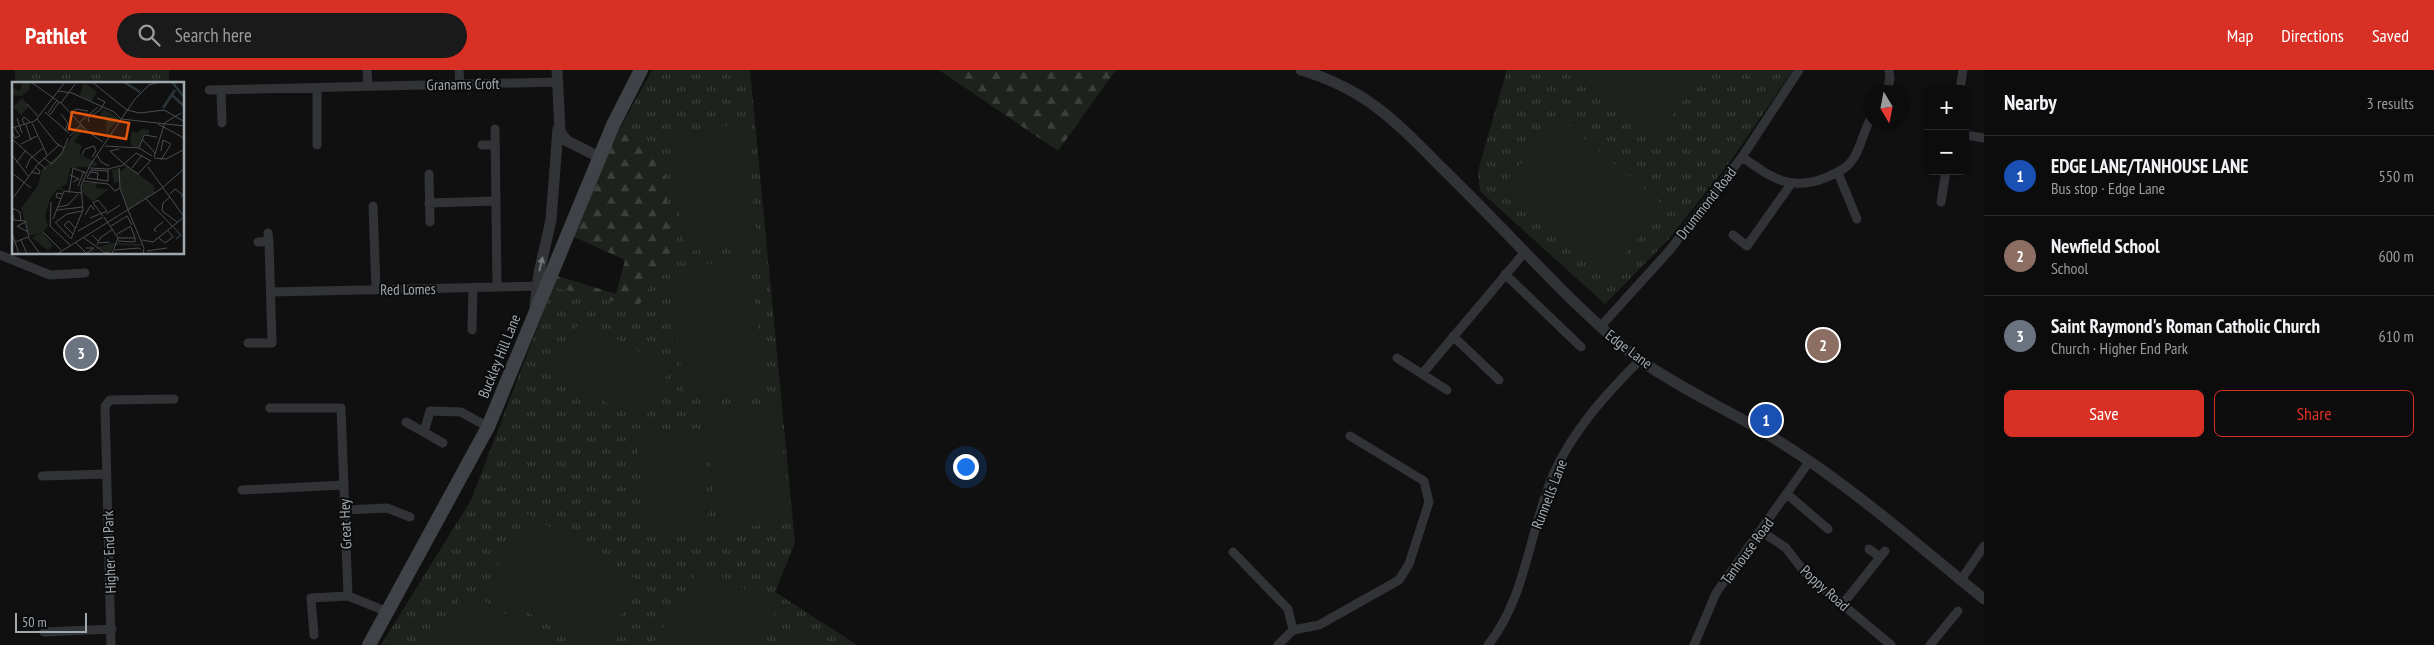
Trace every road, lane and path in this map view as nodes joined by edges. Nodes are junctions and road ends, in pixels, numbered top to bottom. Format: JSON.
{"nodes":[{"id":1,"x":368,"y":70,"type":"edge"},
{"id":2,"x":459,"y":70,"type":"edge"},
{"id":3,"x":557,"y":70,"type":"edge"},
{"id":4,"x":641,"y":70,"type":"edge"},
{"id":5,"x":1301,"y":70,"type":"edge"},
{"id":6,"x":1799,"y":70,"type":"edge"},
{"id":7,"x":1889,"y":70,"type":"edge"},
{"id":8,"x":1963,"y":70,"type":"edge"},
{"id":9,"x":557,"y":82,"type":"junction"},
{"id":10,"x":460,"y":85,"type":"junction"},
{"id":11,"x":1888,"y":85,"type":"edge"},
{"id":12,"x":1961,"y":85,"type":"edge"},
{"id":13,"x":368,"y":86,"type":"junction"},
{"id":14,"x":317,"y":88,"type":"junction"},
{"id":15,"x":209,"y":90,"type":"dead end"},
{"id":16,"x":221,"y":90,"type":"junction"},
{"id":17,"x":222,"y":123,"type":"dead end"},
{"id":18,"x":495,"y":129,"type":"dead end"},
{"id":19,"x":558,"y":129,"type":"junction"},
{"id":20,"x":1866,"y":130,"type":"edge"},
{"id":21,"x":1969,"y":136,"type":"edge"},
{"id":22,"x":1984,"y":138,"type":"edge"},
{"id":23,"x":317,"y":145,"type":"dead end"},
{"id":24,"x":482,"y":145,"type":"dead end"},
{"id":25,"x":496,"y":145,"type":"junction"},
{"id":26,"x":599,"y":157,"type":"junction"},
{"id":27,"x":1742,"y":157,"type":"junction"},
{"id":28,"x":1838,"y":173,"type":"junction"},
{"id":29,"x":429,"y":174,"type":"dead end"},
{"id":30,"x":1945,"y":175,"type":"edge"},
{"id":31,"x":1791,"y":184,"type":"junction"},
{"id":32,"x":496,"y":201,"type":"junction"},
{"id":33,"x":1941,"y":202,"type":"dead end"},
{"id":34,"x":429,"y":203,"type":"junction"},
{"id":35,"x":373,"y":206,"type":"dead end"},
{"id":36,"x":1857,"y":219,"type":"dead end"},
{"id":37,"x":430,"y":222,"type":"dead end"},
{"id":38,"x":1733,"y":235,"type":"dead end"},
{"id":39,"x":258,"y":242,"type":"dead end"},
{"id":40,"x":1524,"y":253,"type":"junction"},
{"id":41,"x":0,"y":255,"type":"edge"},
{"id":42,"x":85,"y":273,"type":"dead end"},
{"id":43,"x":1505,"y":274,"type":"junction"},
{"id":44,"x":497,"y":286,"type":"junction"},
{"id":45,"x":541,"y":286,"type":"junction"},
{"id":46,"x":473,"y":287,"type":"junction"},
{"id":47,"x":376,"y":289,"type":"junction"},
{"id":48,"x":271,"y":292,"type":"junction"},
{"id":49,"x":1600,"y":327,"type":"junction"},
{"id":50,"x":472,"y":330,"type":"dead end"},
{"id":51,"x":1453,"y":336,"type":"junction"},
{"id":52,"x":248,"y":343,"type":"dead end"},
{"id":53,"x":1581,"y":347,"type":"dead end"},
{"id":54,"x":1397,"y":358,"type":"dead end"},
{"id":55,"x":1640,"y":360,"type":"junction"},
{"id":56,"x":1422,"y":374,"type":"junction"},
{"id":57,"x":1499,"y":380,"type":"dead end"},
{"id":58,"x":1447,"y":390,"type":"dead end"},
{"id":59,"x":174,"y":399,"type":"dead end"},
{"id":60,"x":270,"y":408,"type":"dead end"},
{"id":61,"x":406,"y":422,"type":"dead end"},
{"id":62,"x":488,"y":427,"type":"junction"},
{"id":63,"x":424,"y":432,"type":"junction"},
{"id":64,"x":1350,"y":436,"type":"dead end"},
{"id":65,"x":443,"y":443,"type":"dead end"},
{"id":66,"x":1809,"y":462,"type":"junction"},
{"id":67,"x":106,"y":474,"type":"junction"},
{"id":68,"x":42,"y":476,"type":"dead end"},
{"id":69,"x":344,"y":485,"type":"junction"},
{"id":70,"x":242,"y":490,"type":"dead end"},
{"id":71,"x":1787,"y":494,"type":"junction"},
{"id":72,"x":382,"y":509,"type":"junction"},
{"id":73,"x":345,"y":510,"type":"junction"},
{"id":74,"x":410,"y":517,"type":"dead end"},
{"id":75,"x":382,"y":519,"type":"dead end"},
{"id":76,"x":1828,"y":529,"type":"dead end"},
{"id":77,"x":1762,"y":531,"type":"junction"},
{"id":78,"x":1984,"y":546,"type":"edge"},
{"id":79,"x":1869,"y":549,"type":"dead end"},
{"id":80,"x":1233,"y":552,"type":"dead end"},
{"id":81,"x":1961,"y":580,"type":"junction"},
{"id":82,"x":348,"y":596,"type":"junction"},
{"id":83,"x":1984,"y":598,"type":"edge"},
{"id":84,"x":1842,"y":605,"type":"junction"},
{"id":85,"x":1958,"y":611,"type":"dead end"},
{"id":86,"x":388,"y":612,"type":"junction"},
{"id":87,"x":112,"y":630,"type":"junction"},
{"id":88,"x":1293,"y":630,"type":"junction"},
{"id":89,"x":44,"y":632,"type":"dead end"},
{"id":90,"x":314,"y":635,"type":"dead end"},
{"id":91,"x":112,"y":645,"type":"edge"},
{"id":92,"x":369,"y":645,"type":"edge"},
{"id":93,"x":1278,"y":645,"type":"edge"},
{"id":94,"x":1488,"y":645,"type":"edge"},
{"id":95,"x":1694,"y":645,"type":"edge"},
{"id":96,"x":1889,"y":645,"type":"edge"},
{"id":97,"x":1930,"y":645,"type":"edge"}],
"edges":[{"from":1,"to":13,"type":"street"},
{"from":2,"to":10,"type":"street"},
{"from":3,"to":9,"type":"street"},
{"from":4,"to":26,"type":"main road","name":"Buckley Hill Lane"},
{"from":5,"to":40,"type":"street","name":"Edge Lane"},
{"from":6,"to":27,"type":"street","name":"Drummond Road"},
{"from":7,"to":11,"type":"street"},
{"from":8,"to":12,"type":"street"},
{"from":9,"to":10,"type":"street","name":"Granams Croft"},
{"from":9,"to":19,"type":"street"},
{"from":10,"to":13,"type":"street","name":"Granams Croft"},
{"from":13,"to":14,"type":"street","name":"Granams Croft"},
{"from":14,"to":16,"type":"street","name":"Granams Croft"},
{"from":14,"to":23,"type":"street"},
{"from":15,"to":16,"type":"street","name":"Granams Croft"},
{"from":16,"to":17,"type":"street"},
{"from":18,"to":25,"type":"street"},
{"from":19,"to":26,"type":"street"},
{"from":45,"to":19,"type":"street","one_way":true},
{"from":20,"to":28,"type":"street"},
{"from":21,"to":22,"type":"street"},
{"from":24,"to":25,"type":"street"},
{"from":25,"to":32,"type":"street"},
{"from":26,"to":45,"type":"main road","name":"Buckley Hill Lane"},
{"from":27,"to":31,"type":"street"},
{"from":27,"to":49,"type":"street","name":"Drummond Road"},
{"from":28,"to":31,"type":"street"},
{"from":28,"to":36,"type":"street"},
{"from":29,"to":34,"type":"street"},
{"from":30,"to":33,"type":"street"},
{"from":31,"to":38,"type":"street"},
{"from":32,"to":34,"type":"street"},
{"from":32,"to":44,"type":"street"},
{"from":34,"to":37,"type":"street"},
{"from":35,"to":47,"type":"street"},
{"from":39,"to":48,"type":"street"},
{"from":40,"to":43,"type":"street"},
{"from":40,"to":49,"type":"street","name":"Edge Lane"},
{"from":41,"to":42,"type":"street"},
{"from":43,"to":51,"type":"street"},
{"from":43,"to":53,"type":"street"},
{"from":44,"to":45,"type":"street","name":"Red Lomes"},
{"from":44,"to":46,"type":"street","name":"Red Lomes"},
{"from":45,"to":62,"type":"main road","name":"Buckley Hill Lane"},
{"from":46,"to":47,"type":"street","name":"Red Lomes"},
{"from":46,"to":50,"type":"street"},
{"from":47,"to":48,"type":"street","name":"Red Lomes"},
{"from":48,"to":52,"type":"street"},
{"from":49,"to":55,"type":"street","name":"Edge Lane"},
{"from":51,"to":56,"type":"street"},
{"from":51,"to":57,"type":"street"},
{"from":54,"to":56,"type":"street"},
{"from":55,"to":66,"type":"street","name":"Edge Lane"},
{"from":55,"to":94,"type":"street","name":"Runnells Lane"},
{"from":56,"to":58,"type":"street"},
{"from":59,"to":67,"type":"street","name":"Higher End Park"},
{"from":60,"to":69,"type":"street","name":"Great Hey"},
{"from":61,"to":63,"type":"street"},
{"from":62,"to":63,"type":"street"},
{"from":62,"to":86,"type":"main road","name":"Buckley Hill Lane"},
{"from":63,"to":65,"type":"street"},
{"from":64,"to":88,"type":"street"},
{"from":66,"to":71,"type":"street","name":"Tanhouse Road"},
{"from":66,"to":81,"type":"street","name":"Edge Lane"},
{"from":67,"to":68,"type":"street"},
{"from":67,"to":87,"type":"street","name":"Higher End Park"},
{"from":69,"to":70,"type":"street"},
{"from":69,"to":73,"type":"street","name":"Great Hey"},
{"from":71,"to":76,"type":"street"},
{"from":71,"to":77,"type":"street","name":"Tanhouse Road"},
{"from":72,"to":73,"type":"street"},
{"from":72,"to":74,"type":"street"},
{"from":72,"to":75,"type":"street"},
{"from":73,"to":82,"type":"street","name":"Great Hey"},
{"from":77,"to":84,"type":"street","name":"Poppy Road"},
{"from":77,"to":95,"type":"street","name":"Tanhouse Road"},
{"from":78,"to":81,"type":"street"},
{"from":79,"to":84,"type":"street"},
{"from":80,"to":88,"type":"street"},
{"from":81,"to":83,"type":"street","name":"Edge Lane"},
{"from":82,"to":86,"type":"street"},
{"from":82,"to":90,"type":"street"},
{"from":84,"to":96,"type":"street","name":"Poppy Road"},
{"from":85,"to":97,"type":"street"},
{"from":86,"to":92,"type":"main road","name":"Buckley Hill Lane"},
{"from":87,"to":89,"type":"street"},
{"from":87,"to":91,"type":"street","name":"Higher End Park"},
{"from":88,"to":93,"type":"street"}]}
